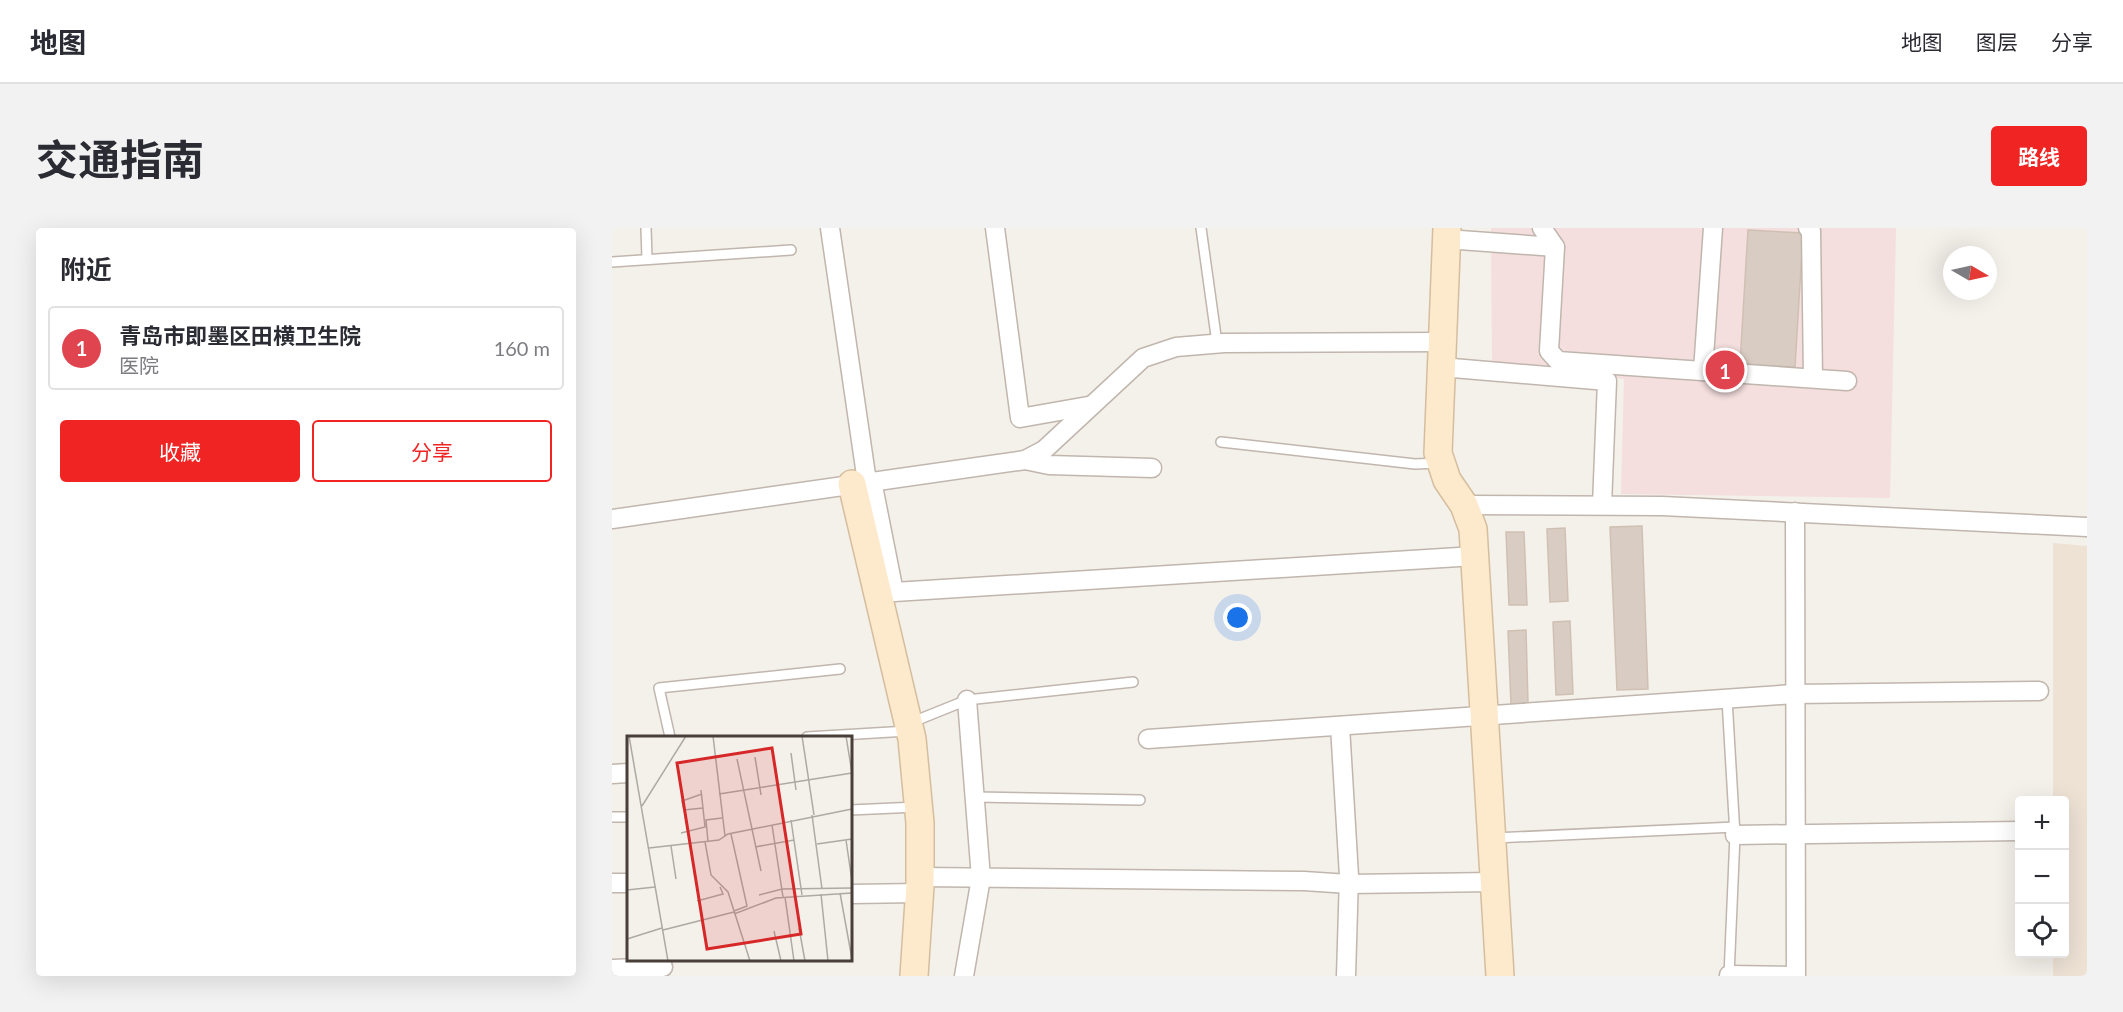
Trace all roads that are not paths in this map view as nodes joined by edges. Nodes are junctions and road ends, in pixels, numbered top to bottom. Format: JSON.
{"nodes":[{"id":1,"x":645,"y":228,"type":"edge"},
{"id":2,"x":830,"y":228,"type":"edge"},
{"id":3,"x":995,"y":228,"type":"edge"},
{"id":4,"x":1201,"y":228,"type":"edge"},
{"id":5,"x":1542,"y":228,"type":"edge"},
{"id":6,"x":1713,"y":228,"type":"edge"},
{"id":7,"x":1808,"y":228,"type":"edge"},
{"id":8,"x":1447,"y":233,"type":"edge"},
{"id":9,"x":1555,"y":247,"type":"junction"},
{"id":10,"x":791,"y":250,"type":"dead end"},
{"id":11,"x":647,"y":259,"type":"junction"},
{"id":12,"x":612,"y":262,"type":"edge"},
{"id":13,"x":1217,"y":343,"type":"junction"},
{"id":14,"x":1442,"y":355,"type":"junction"},
{"id":15,"x":1703,"y":371,"type":"junction"},
{"id":16,"x":1813,"y":378,"type":"junction"},
{"id":17,"x":1847,"y":381,"type":"dead end"},
{"id":18,"x":1088,"y":406,"type":"junction"},
{"id":19,"x":1221,"y":442,"type":"dead end"},
{"id":20,"x":1025,"y":460,"type":"junction"},
{"id":21,"x":1441,"y":463,"type":"junction"},
{"id":22,"x":1152,"y":468,"type":"dead end"},
{"id":23,"x":863,"y":483,"type":"junction"},
{"id":24,"x":1464,"y":505,"type":"junction"},
{"id":25,"x":1602,"y":505,"type":"junction"},
{"id":26,"x":1795,"y":512,"type":"junction"},
{"id":27,"x":612,"y":519,"type":"edge"},
{"id":28,"x":2087,"y":527,"type":"edge"},
{"id":29,"x":1474,"y":556,"type":"junction"},
{"id":30,"x":840,"y":669,"type":"dead end"},
{"id":31,"x":1134,"y":682,"type":"dead end"},
{"id":32,"x":2039,"y":692,"type":"dead end"},
{"id":33,"x":1794,"y":694,"type":"junction"},
{"id":34,"x":1727,"y":699,"type":"junction"},
{"id":35,"x":967,"y":700,"type":"junction"},
{"id":36,"x":1484,"y":716,"type":"junction"},
{"id":37,"x":914,"y":724,"type":"junction"},
{"id":38,"x":1340,"y":726,"type":"junction"},
{"id":39,"x":670,"y":736,"type":"edge"},
{"id":40,"x":822,"y":736,"type":"edge"},
{"id":41,"x":1148,"y":739,"type":"dead end"},
{"id":42,"x":627,"y":772,"type":"edge"},
{"id":43,"x":612,"y":774,"type":"edge"},
{"id":44,"x":975,"y":797,"type":"junction"},
{"id":45,"x":1140,"y":800,"type":"dead end"},
{"id":46,"x":919,"y":807,"type":"junction"},
{"id":47,"x":852,"y":810,"type":"edge"},
{"id":48,"x":1735,"y":831,"type":"junction"},
{"id":49,"x":2015,"y":831,"type":"edge"},
{"id":50,"x":1795,"y":834,"type":"junction"},
{"id":51,"x":1492,"y":838,"type":"junction"},
{"id":52,"x":981,"y":878,"type":"junction"},
{"id":53,"x":1494,"y":882,"type":"junction"},
{"id":54,"x":1349,"y":884,"type":"junction"},
{"id":55,"x":920,"y":885,"type":"junction"},
{"id":56,"x":852,"y":894,"type":"edge"},
{"id":57,"x":663,"y":967,"type":"dead end"},
{"id":58,"x":612,"y":969,"type":"edge"},
{"id":59,"x":914,"y":976,"type":"edge"},
{"id":60,"x":964,"y":976,"type":"edge"},
{"id":61,"x":1346,"y":976,"type":"edge"},
{"id":62,"x":1500,"y":976,"type":"edge"},
{"id":63,"x":1729,"y":976,"type":"edge"},
{"id":64,"x":1795,"y":976,"type":"edge"}],
"edges":[{"from":1,"to":11,"type":"lane"},
{"from":2,"to":23,"type":"street"},
{"from":3,"to":18,"type":"street"},
{"from":4,"to":13,"type":"lane"},
{"from":5,"to":9,"type":"street"},
{"from":6,"to":15,"type":"street"},
{"from":7,"to":16,"type":"street"},
{"from":8,"to":9,"type":"street"},
{"from":8,"to":14,"type":"street"},
{"from":9,"to":15,"type":"street"},
{"from":10,"to":11,"type":"lane"},
{"from":11,"to":12,"type":"lane"},
{"from":13,"to":14,"type":"street"},
{"from":13,"to":18,"type":"street"},
{"from":14,"to":21,"type":"street"},
{"from":14,"to":25,"type":"street"},
{"from":15,"to":16,"type":"street"},
{"from":16,"to":17,"type":"street"},
{"from":18,"to":20,"type":"street"},
{"from":19,"to":21,"type":"lane"},
{"from":20,"to":22,"type":"street"},
{"from":20,"to":23,"type":"street"},
{"from":21,"to":24,"type":"street"},
{"from":23,"to":27,"type":"street"},
{"from":23,"to":29,"type":"street"},
{"from":23,"to":37,"type":"street"},
{"from":24,"to":25,"type":"street"},
{"from":24,"to":29,"type":"street"},
{"from":25,"to":26,"type":"street"},
{"from":26,"to":28,"type":"street"},
{"from":26,"to":33,"type":"street"},
{"from":29,"to":36,"type":"street"},
{"from":30,"to":39,"type":"lane"},
{"from":31,"to":35,"type":"lane"},
{"from":32,"to":33,"type":"street"},
{"from":33,"to":34,"type":"street"},
{"from":33,"to":50,"type":"street"},
{"from":34,"to":36,"type":"street"},
{"from":34,"to":48,"type":"lane"},
{"from":35,"to":37,"type":"lane"},
{"from":35,"to":44,"type":"street"},
{"from":36,"to":38,"type":"street"},
{"from":36,"to":51,"type":"street"},
{"from":37,"to":40,"type":"lane"},
{"from":37,"to":46,"type":"street"},
{"from":38,"to":41,"type":"street"},
{"from":38,"to":54,"type":"street"},
{"from":42,"to":43,"type":"street"},
{"from":44,"to":45,"type":"lane"},
{"from":44,"to":52,"type":"street"},
{"from":46,"to":47,"type":"lane"},
{"from":46,"to":55,"type":"street"},
{"from":48,"to":50,"type":"street"},
{"from":48,"to":51,"type":"lane"},
{"from":48,"to":63,"type":"lane"},
{"from":49,"to":50,"type":"street"},
{"from":50,"to":64,"type":"street"},
{"from":51,"to":53,"type":"street"},
{"from":52,"to":54,"type":"street"},
{"from":52,"to":55,"type":"street"},
{"from":52,"to":60,"type":"street"},
{"from":53,"to":54,"type":"street"},
{"from":53,"to":62,"type":"street"},
{"from":54,"to":61,"type":"street"},
{"from":55,"to":56,"type":"street"},
{"from":55,"to":59,"type":"street"},
{"from":57,"to":58,"type":"street"},
{"from":63,"to":64,"type":"street"}]}
